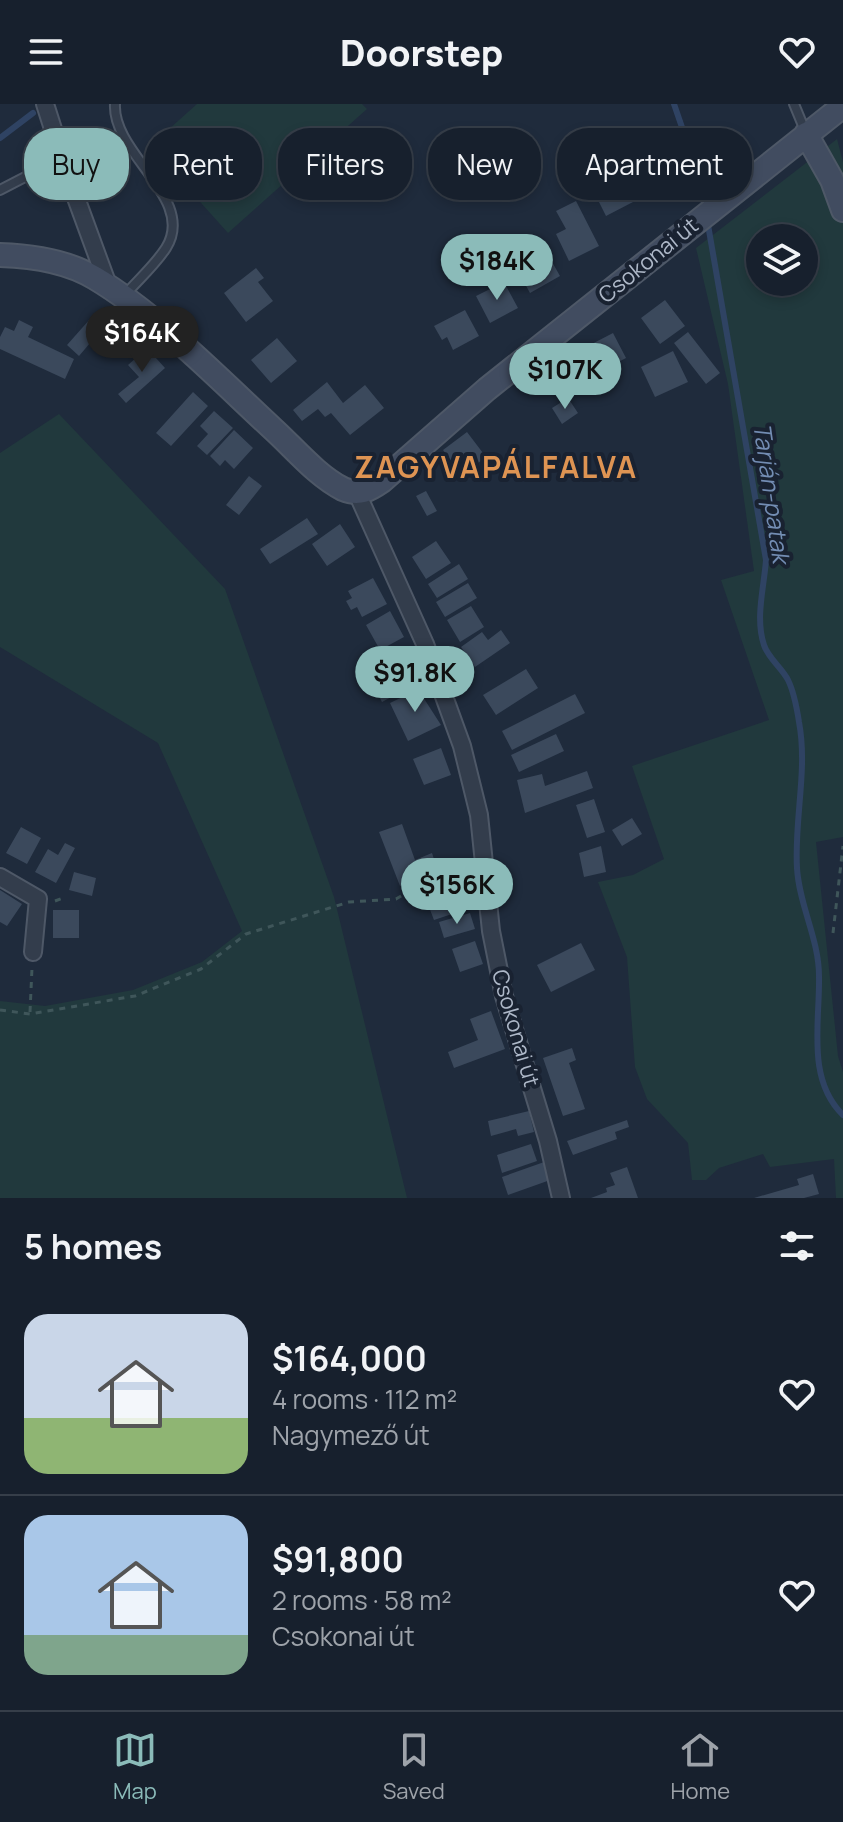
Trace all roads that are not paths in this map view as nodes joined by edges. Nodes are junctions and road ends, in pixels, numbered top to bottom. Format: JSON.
{"nodes":[{"id":1,"x":45,"y":104,"type":"edge"},
{"id":2,"x":115,"y":104,"type":"edge"},
{"id":3,"x":794,"y":104,"type":"edge"},
{"id":4,"x":843,"y":106,"type":"edge"},
{"id":5,"x":53,"y":128,"type":"edge"},
{"id":6,"x":806,"y":134,"type":"junction"},
{"id":7,"x":24,"y":178,"type":"edge"},
{"id":8,"x":0,"y":190,"type":"edge"},
{"id":9,"x":78,"y":200,"type":"edge"},
{"id":10,"x":843,"y":210,"type":"edge"},
{"id":11,"x":1,"y":253,"type":"edge"},
{"id":12,"x":117,"y":292,"type":"junction"},
{"id":13,"x":357,"y":493,"type":"junction"},
{"id":14,"x":0,"y":877,"type":"edge"},
{"id":15,"x":33,"y":952,"type":"road end"},
{"id":16,"x":561,"y":1198,"type":"edge"}],
"edges":[{"from":1,"to":5,"type":"street"},
{"from":2,"to":12,"type":"lane"},
{"from":3,"to":6,"type":"lane"},
{"from":4,"to":6,"type":"main road","name":"Csokonai út"},
{"from":6,"to":10,"type":"main road"},
{"from":6,"to":13,"type":"main road","name":"Csokonai út"},
{"from":7,"to":8,"type":"lane"},
{"from":9,"to":12,"type":"street"},
{"from":11,"to":12,"type":"main road"},
{"from":12,"to":13,"type":"main road"},
{"from":13,"to":16,"type":"street","name":"Csokonai út"},
{"from":14,"to":15,"type":"street"}]}
